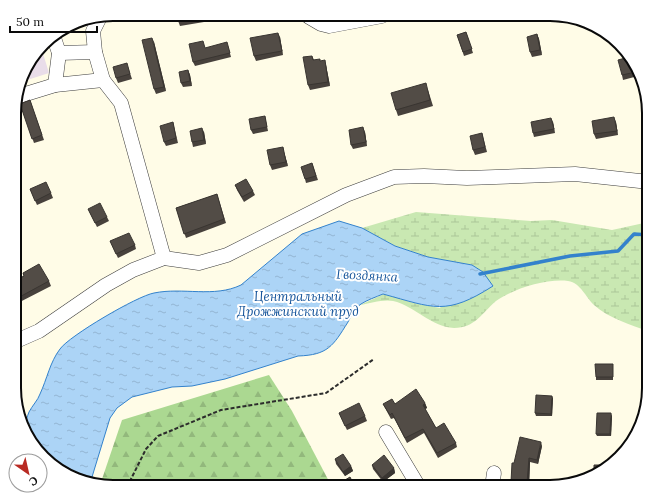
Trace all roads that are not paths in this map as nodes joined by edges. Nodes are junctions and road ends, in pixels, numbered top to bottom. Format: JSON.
{"nodes":[{"id":1,"x":314,"y":21,"type":"edge"},
{"id":2,"x":356,"y":21,"type":"edge"},
{"id":3,"x":97,"y":23,"type":"edge"},
{"id":4,"x":55,"y":41,"type":"edge"},
{"id":5,"x":95,"y":52,"type":"junction"},
{"id":6,"x":59,"y":53,"type":"junction"},
{"id":7,"x":103,"y":80,"type":"junction"},
{"id":8,"x":55,"y":84,"type":"junction"},
{"id":9,"x":23,"y":95,"type":"edge"},
{"id":10,"x":642,"y":181,"type":"edge"},
{"id":11,"x":164,"y":258,"type":"junction"},
{"id":12,"x":21,"y":339,"type":"edge"},
{"id":13,"x":386,"y":432,"type":"dead end"},
{"id":14,"x":415,"y":480,"type":"edge"}],
"edges":[{"from":1,"to":2,"type":"street"},
{"from":3,"to":5,"type":"street"},
{"from":4,"to":6,"type":"street"},
{"from":5,"to":6,"type":"street"},
{"from":5,"to":7,"type":"street"},
{"from":6,"to":8,"type":"street"},
{"from":7,"to":8,"type":"street"},
{"from":7,"to":11,"type":"street"},
{"from":8,"to":9,"type":"street"},
{"from":10,"to":11,"type":"street"},
{"from":11,"to":12,"type":"street"},
{"from":13,"to":14,"type":"street"}]}
